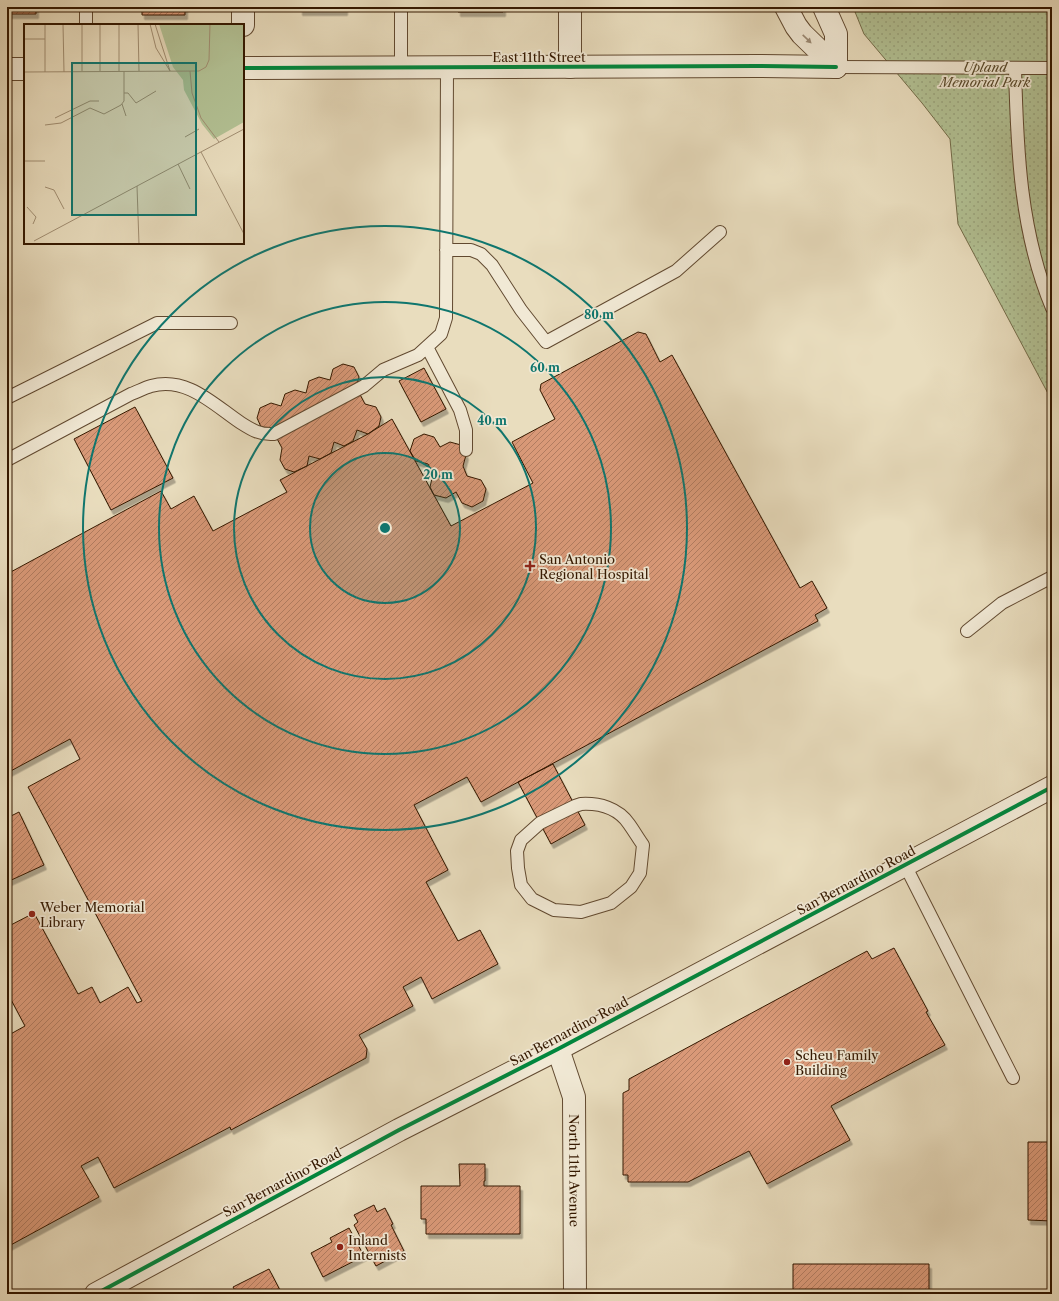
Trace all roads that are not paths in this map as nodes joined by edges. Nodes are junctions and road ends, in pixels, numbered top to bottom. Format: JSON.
{"nodes":[{"id":1,"x":86,"y":7,"type":"edge"},
{"id":2,"x":243,"y":7,"type":"edge"},
{"id":3,"x":401,"y":7,"type":"edge"},
{"id":4,"x":570,"y":7,"type":"edge"},
{"id":5,"x":786,"y":7,"type":"edge"},
{"id":6,"x":824,"y":7,"type":"edge"},
{"id":7,"x":86,"y":24,"type":"edge"},
{"id":8,"x":243,"y":24,"type":"edge"},
{"id":9,"x":570,"y":67,"type":"junction"},
{"id":10,"x":836,"y":67,"type":"junction"},
{"id":11,"x":244,"y":68,"type":"edge"},
{"id":12,"x":401,"y":68,"type":"junction"},
{"id":13,"x":447,"y":68,"type":"junction"},
{"id":14,"x":1015,"y":68,"type":"junction"},
{"id":15,"x":1052,"y":68,"type":"edge"},
{"id":16,"x":7,"y":69,"type":"edge"},
{"id":17,"x":24,"y":69,"type":"edge"},
{"id":18,"x":720,"y":232,"type":"dead end"},
{"id":19,"x":446,"y":250,"type":"junction"},
{"id":20,"x":1052,"y":308,"type":"edge"},
{"id":21,"x":231,"y":323,"type":"dead end"},
{"id":22,"x":427,"y":347,"type":"junction"},
{"id":23,"x":7,"y":398,"type":"edge"},
{"id":24,"x":466,"y":450,"type":"dead end"},
{"id":25,"x":7,"y":460,"type":"edge"},
{"id":26,"x":1052,"y":577,"type":"edge"},
{"id":27,"x":967,"y":632,"type":"dead end"},
{"id":28,"x":1052,"y":787,"type":"edge"},
{"id":29,"x":643,"y":845,"type":"joint"},
{"id":30,"x":905,"y":865,"type":"junction"},
{"id":31,"x":558,"y":1049,"type":"junction"},
{"id":32,"x":1013,"y":1078,"type":"dead end"},
{"id":33,"x":96,"y":1294,"type":"edge"},
{"id":34,"x":575,"y":1294,"type":"edge"}],
"edges":[{"from":1,"to":7,"type":"lane"},
{"from":2,"to":8,"type":"street"},
{"from":3,"to":12,"type":"lane"},
{"from":4,"to":9,"type":"street"},
{"from":5,"to":10,"type":"street","one_way":true},
{"from":6,"to":10,"type":"street"},
{"from":9,"to":10,"type":"street","name":"East 11th Street"},
{"from":9,"to":13,"type":"street","name":"East 11th Street"},
{"from":10,"to":14,"type":"lane"},
{"from":11,"to":12,"type":"street","name":"East 11th Street"},
{"from":12,"to":13,"type":"street","name":"East 11th Street"},
{"from":13,"to":19,"type":"lane"},
{"from":14,"to":15,"type":"lane"},
{"from":14,"to":20,"type":"lane"},
{"from":16,"to":17,"type":"street"},
{"from":18,"to":19,"type":"lane"},
{"from":19,"to":22,"type":"lane"},
{"from":21,"to":23,"type":"lane"},
{"from":22,"to":24,"type":"lane"},
{"from":22,"to":25,"type":"lane"},
{"from":26,"to":27,"type":"lane"},
{"from":28,"to":30,"type":"street","name":"San Bernardino Road"},
{"from":29,"to":29,"type":"lane"},
{"from":30,"to":31,"type":"street","name":"San Bernardino Road"},
{"from":30,"to":32,"type":"lane"},
{"from":31,"to":33,"type":"street","name":"San Bernardino Road"},
{"from":31,"to":34,"type":"street","name":"North 11th Avenue"}]}
